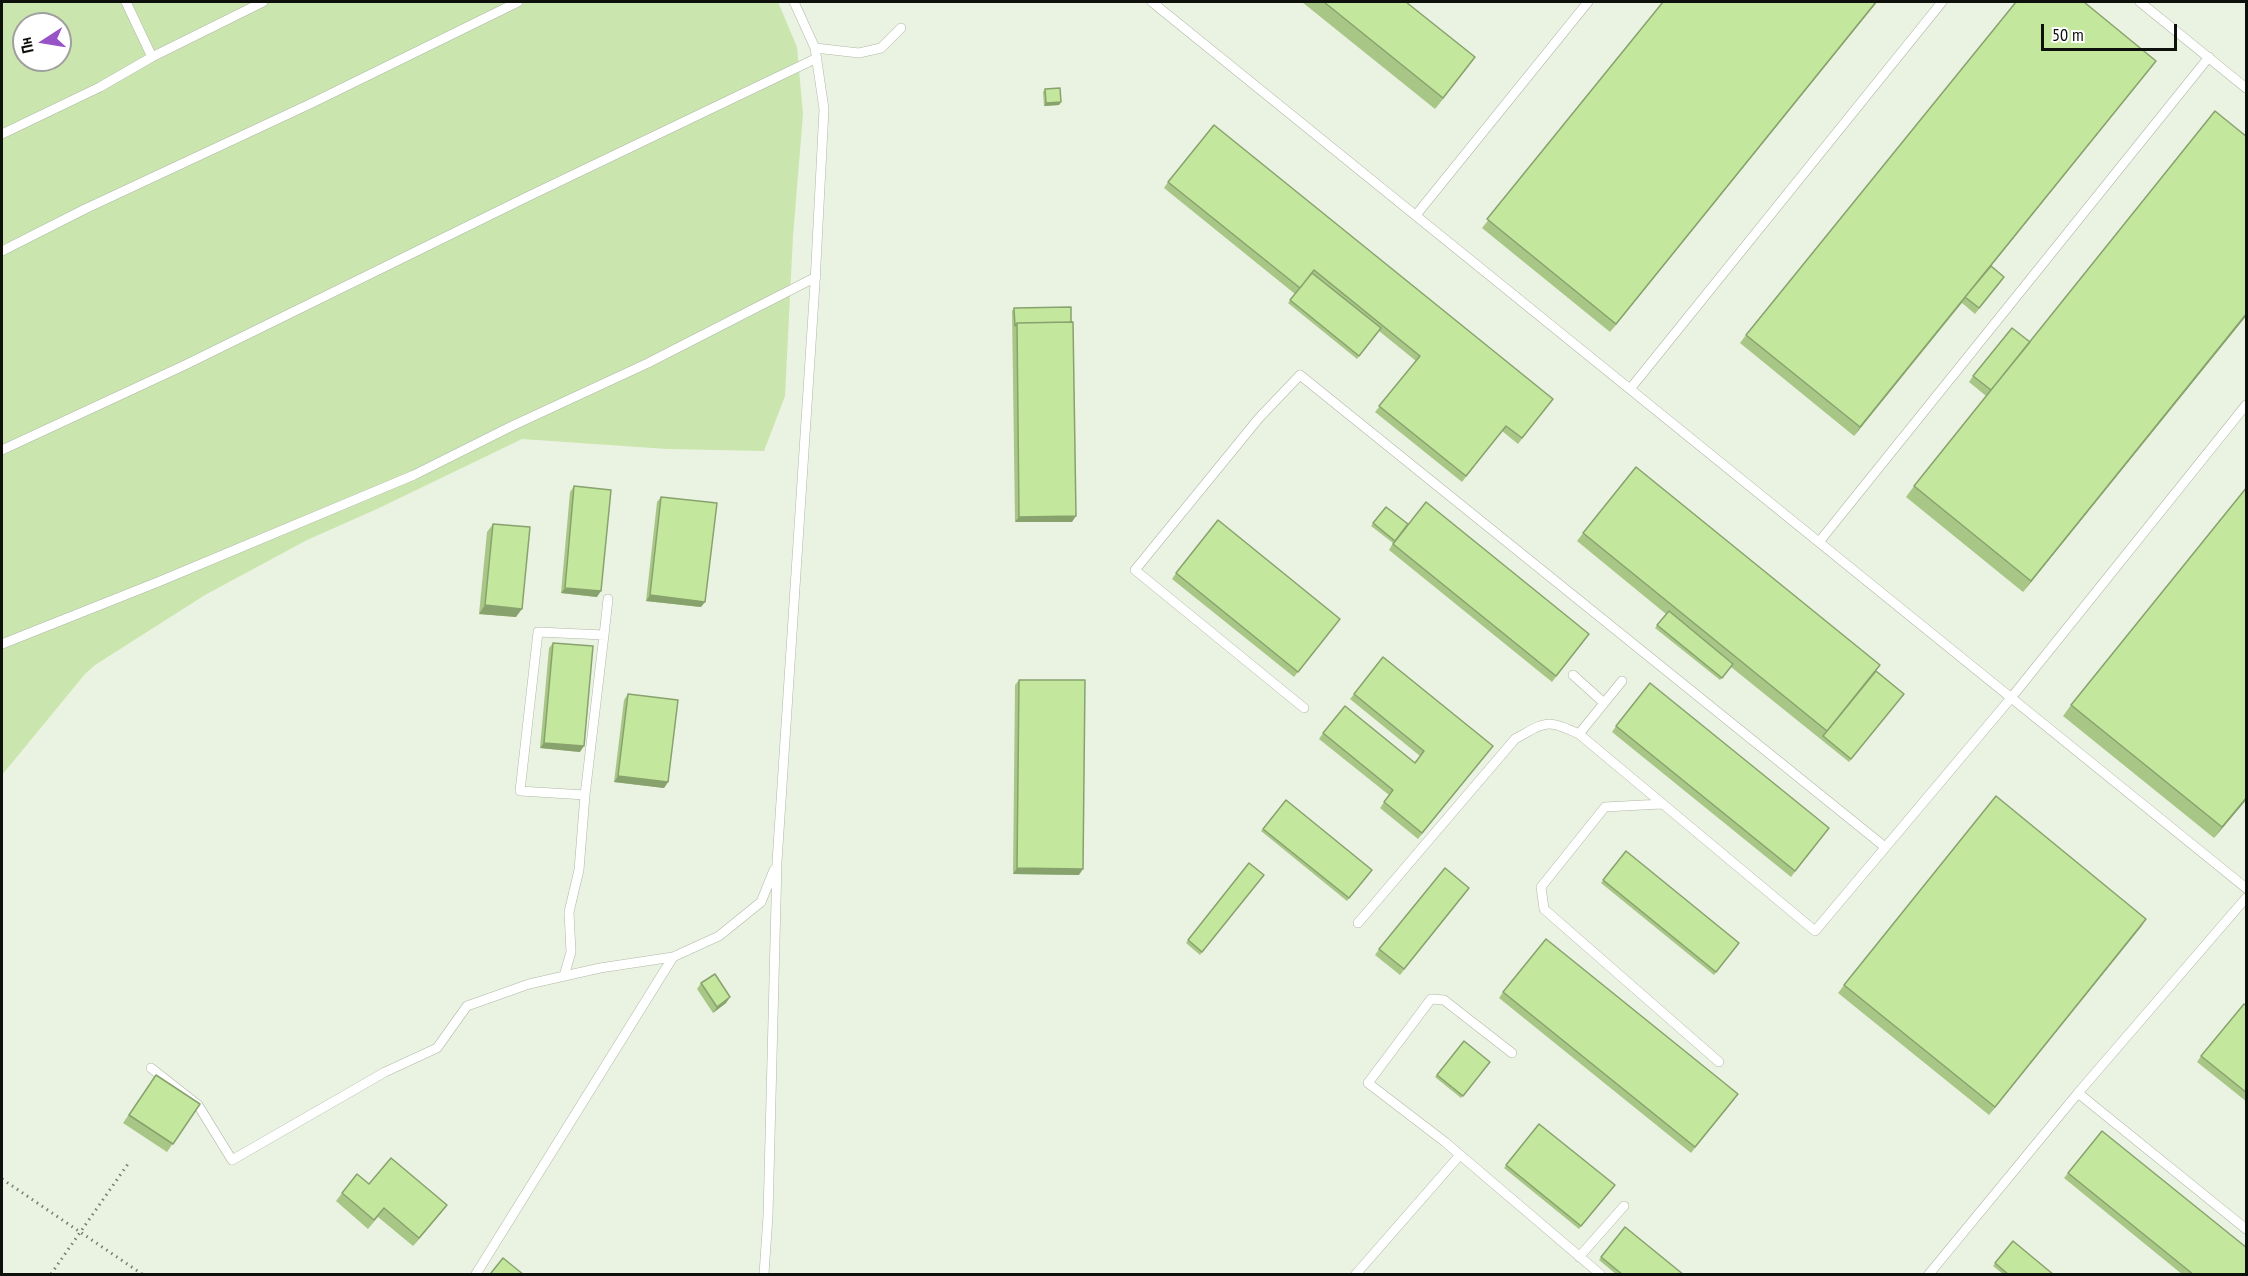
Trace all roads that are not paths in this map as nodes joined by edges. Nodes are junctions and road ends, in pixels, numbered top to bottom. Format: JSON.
{"nodes":[{"id":1,"x":126,"y":2,"type":"edge"},
{"id":2,"x":263,"y":2,"type":"edge"},
{"id":3,"x":518,"y":2,"type":"edge"},
{"id":4,"x":794,"y":2,"type":"edge"},
{"id":5,"x":1152,"y":2,"type":"edge"},
{"id":6,"x":1588,"y":2,"type":"edge"},
{"id":7,"x":1942,"y":2,"type":"edge"},
{"id":8,"x":2140,"y":2,"type":"edge"},
{"id":9,"x":901,"y":28,"type":"dead end"},
{"id":10,"x":815,"y":48,"type":"junction"},
{"id":11,"x":152,"y":57,"type":"junction"},
{"id":12,"x":2209,"y":57,"type":"junction"},
{"id":13,"x":817,"y":58,"type":"junction"},
{"id":14,"x":2247,"y":88,"type":"edge"},
{"id":15,"x":2,"y":134,"type":"edge"},
{"id":16,"x":1416,"y":215,"type":"junction"},
{"id":17,"x":2,"y":251,"type":"edge"},
{"id":18,"x":816,"y":278,"type":"junction"},
{"id":19,"x":1630,"y":389,"type":"junction"},
{"id":20,"x":2247,"y":405,"type":"edge"},
{"id":21,"x":2,"y":450,"type":"edge"},
{"id":22,"x":1819,"y":542,"type":"junction"},
{"id":23,"x":608,"y":599,"type":"dead end"},
{"id":24,"x":604,"y":635,"type":"junction"},
{"id":25,"x":2,"y":644,"type":"edge"},
{"id":26,"x":1573,"y":675,"type":"dead end"},
{"id":27,"x":1622,"y":681,"type":"dead end"},
{"id":28,"x":2011,"y":698,"type":"junction"},
{"id":29,"x":1604,"y":703,"type":"junction"},
{"id":30,"x":1304,"y":708,"type":"dead end"},
{"id":31,"x":1579,"y":734,"type":"junction"},
{"id":32,"x":585,"y":795,"type":"junction"},
{"id":33,"x":1661,"y":804,"type":"junction"},
{"id":34,"x":1886,"y":847,"type":"junction"},
{"id":35,"x":777,"y":862,"type":"junction"},
{"id":36,"x":2246,"y":886,"type":"edge"},
{"id":37,"x":2247,"y":898,"type":"edge"},
{"id":38,"x":1358,"y":923,"type":"dead end"},
{"id":39,"x":673,"y":957,"type":"junction"},
{"id":40,"x":564,"y":976,"type":"junction"},
{"id":41,"x":1512,"y":1053,"type":"dead end"},
{"id":42,"x":1719,"y":1062,"type":"dead end"},
{"id":43,"x":151,"y":1068,"type":"dead end"},
{"id":44,"x":2078,"y":1093,"type":"junction"},
{"id":45,"x":1460,"y":1155,"type":"junction"},
{"id":46,"x":1624,"y":1206,"type":"dead end"},
{"id":47,"x":2247,"y":1229,"type":"edge"},
{"id":48,"x":1579,"y":1257,"type":"junction"},
{"id":49,"x":476,"y":1275,"type":"edge"},
{"id":50,"x":764,"y":1275,"type":"edge"},
{"id":51,"x":1356,"y":1275,"type":"edge"},
{"id":52,"x":1600,"y":1275,"type":"edge"},
{"id":53,"x":1929,"y":1275,"type":"edge"}],
"edges":[{"from":1,"to":11,"type":"lane"},
{"from":2,"to":11,"type":"lane"},
{"from":3,"to":17,"type":"lane"},
{"from":4,"to":10,"type":"lane"},
{"from":5,"to":16,"type":"lane"},
{"from":6,"to":16,"type":"lane"},
{"from":7,"to":19,"type":"lane"},
{"from":8,"to":12,"type":"lane"},
{"from":9,"to":10,"type":"lane"},
{"from":10,"to":13,"type":"lane"},
{"from":11,"to":15,"type":"lane"},
{"from":12,"to":14,"type":"lane"},
{"from":12,"to":22,"type":"lane"},
{"from":13,"to":18,"type":"lane"},
{"from":13,"to":21,"type":"lane"},
{"from":16,"to":19,"type":"lane"},
{"from":18,"to":25,"type":"lane"},
{"from":18,"to":35,"type":"lane"},
{"from":19,"to":22,"type":"lane"},
{"from":20,"to":28,"type":"lane"},
{"from":22,"to":28,"type":"lane"},
{"from":23,"to":24,"type":"lane"},
{"from":24,"to":32,"type":"lane"},
{"from":24,"to":32,"type":"lane"},
{"from":26,"to":29,"type":"lane"},
{"from":27,"to":29,"type":"lane"},
{"from":28,"to":34,"type":"lane"},
{"from":28,"to":36,"type":"lane"},
{"from":29,"to":31,"type":"lane"},
{"from":30,"to":34,"type":"lane"},
{"from":31,"to":33,"type":"lane"},
{"from":31,"to":38,"type":"lane"},
{"from":32,"to":40,"type":"lane"},
{"from":33,"to":34,"type":"lane"},
{"from":33,"to":42,"type":"lane"},
{"from":35,"to":39,"type":"lane"},
{"from":35,"to":50,"type":"lane"},
{"from":37,"to":44,"type":"lane"},
{"from":39,"to":40,"type":"lane"},
{"from":39,"to":49,"type":"lane"},
{"from":40,"to":43,"type":"lane"},
{"from":41,"to":45,"type":"lane"},
{"from":44,"to":47,"type":"lane"},
{"from":44,"to":53,"type":"lane"},
{"from":45,"to":48,"type":"lane"},
{"from":45,"to":51,"type":"lane"},
{"from":46,"to":48,"type":"lane"},
{"from":48,"to":52,"type":"lane"}]}
